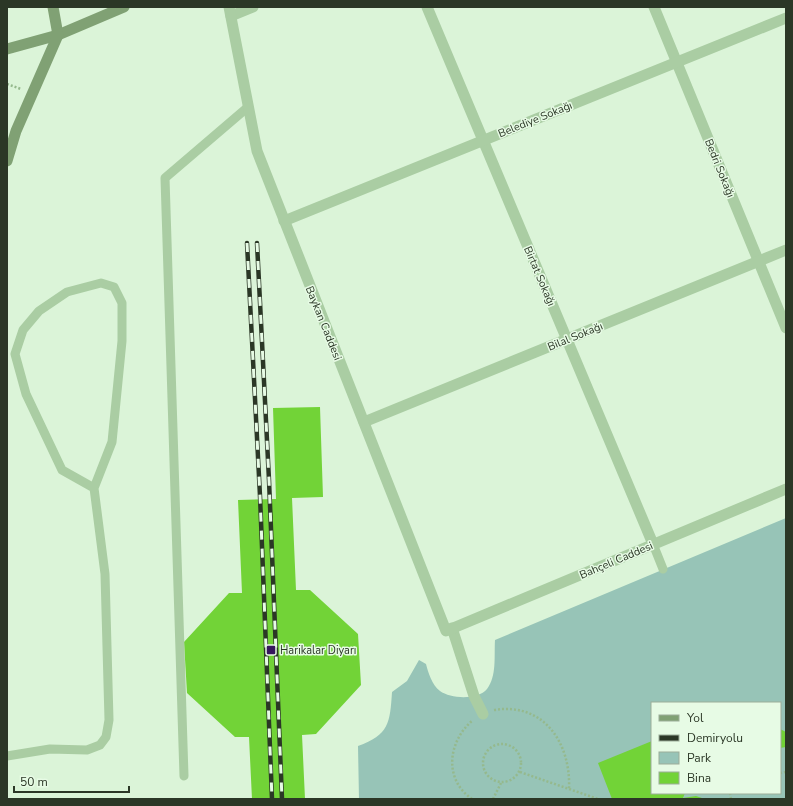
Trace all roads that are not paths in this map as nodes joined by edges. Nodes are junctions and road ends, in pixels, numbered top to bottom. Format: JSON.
{"nodes":[{"id":1,"x":52,"y":7,"type":"edge"},
{"id":2,"x":124,"y":7,"type":"edge"},
{"id":3,"x":253,"y":7,"type":"edge"},
{"id":4,"x":427,"y":7,"type":"edge"},
{"id":5,"x":654,"y":7,"type":"edge"},
{"id":6,"x":230,"y":12,"type":"edge"},
{"id":7,"x":786,"y":18,"type":"edge"},
{"id":8,"x":58,"y":35,"type":"junction"},
{"id":9,"x":7,"y":49,"type":"edge"},
{"id":10,"x":677,"y":62,"type":"junction"},
{"id":11,"x":248,"y":107,"type":"junction"},
{"id":12,"x":483,"y":140,"type":"junction"},
{"id":13,"x":7,"y":161,"type":"edge"},
{"id":14,"x":284,"y":221,"type":"junction"},
{"id":15,"x":786,"y":250,"type":"edge"},
{"id":16,"x":758,"y":261,"type":"junction"},
{"id":17,"x":786,"y":328,"type":"edge"},
{"id":18,"x":567,"y":340,"type":"junction"},
{"id":19,"x":364,"y":422,"type":"junction"},
{"id":20,"x":94,"y":488,"type":"junction"},
{"id":21,"x":786,"y":489,"type":"edge"},
{"id":22,"x":653,"y":544,"type":"junction"},
{"id":23,"x":663,"y":569,"type":"dead end"},
{"id":24,"x":449,"y":629,"type":"junction"},
{"id":25,"x":482,"y":714,"type":"road end"},
{"id":26,"x":7,"y":756,"type":"edge"},
{"id":27,"x":184,"y":776,"type":"dead end"}],
"edges":[{"from":1,"to":8,"type":"main road"},
{"from":2,"to":8,"type":"main road"},
{"from":3,"to":6,"type":"street"},
{"from":4,"to":12,"type":"street","name":"Birtat Sokağı"},
{"from":5,"to":10,"type":"street","name":"Bedri Sokağı"},
{"from":6,"to":11,"type":"street","name":"Baykan Caddesi"},
{"from":7,"to":10,"type":"street","name":"Belediye Sokağı"},
{"from":8,"to":9,"type":"main road"},
{"from":8,"to":13,"type":"main road"},
{"from":10,"to":12,"type":"street","name":"Belediye Sokağı"},
{"from":10,"to":16,"type":"street","name":"Bedri Sokağı"},
{"from":11,"to":14,"type":"street","name":"Baykan Caddesi"},
{"from":11,"to":27,"type":"lane"},
{"from":12,"to":14,"type":"street","name":"Belediye Sokağı"},
{"from":12,"to":18,"type":"street","name":"Birtat Sokağı"},
{"from":14,"to":19,"type":"street","name":"Baykan Caddesi"},
{"from":15,"to":16,"type":"street","name":"Bilal Sokağı"},
{"from":16,"to":17,"type":"street","name":"Bedri Sokağı"},
{"from":16,"to":18,"type":"street","name":"Bilal Sokağı"},
{"from":18,"to":19,"type":"street","name":"Bilal Sokağı"},
{"from":18,"to":22,"type":"street","name":"Birtat Sokağı"},
{"from":19,"to":24,"type":"street","name":"Baykan Caddesi"},
{"from":20,"to":20,"type":"lane"},
{"from":20,"to":26,"type":"lane"},
{"from":21,"to":22,"type":"street","name":"Bahçeli Caddesi"},
{"from":22,"to":23,"type":"lane"},
{"from":22,"to":24,"type":"street","name":"Bahçeli Caddesi"},
{"from":24,"to":25,"type":"street","name":"Baykan Caddesi"}]}
